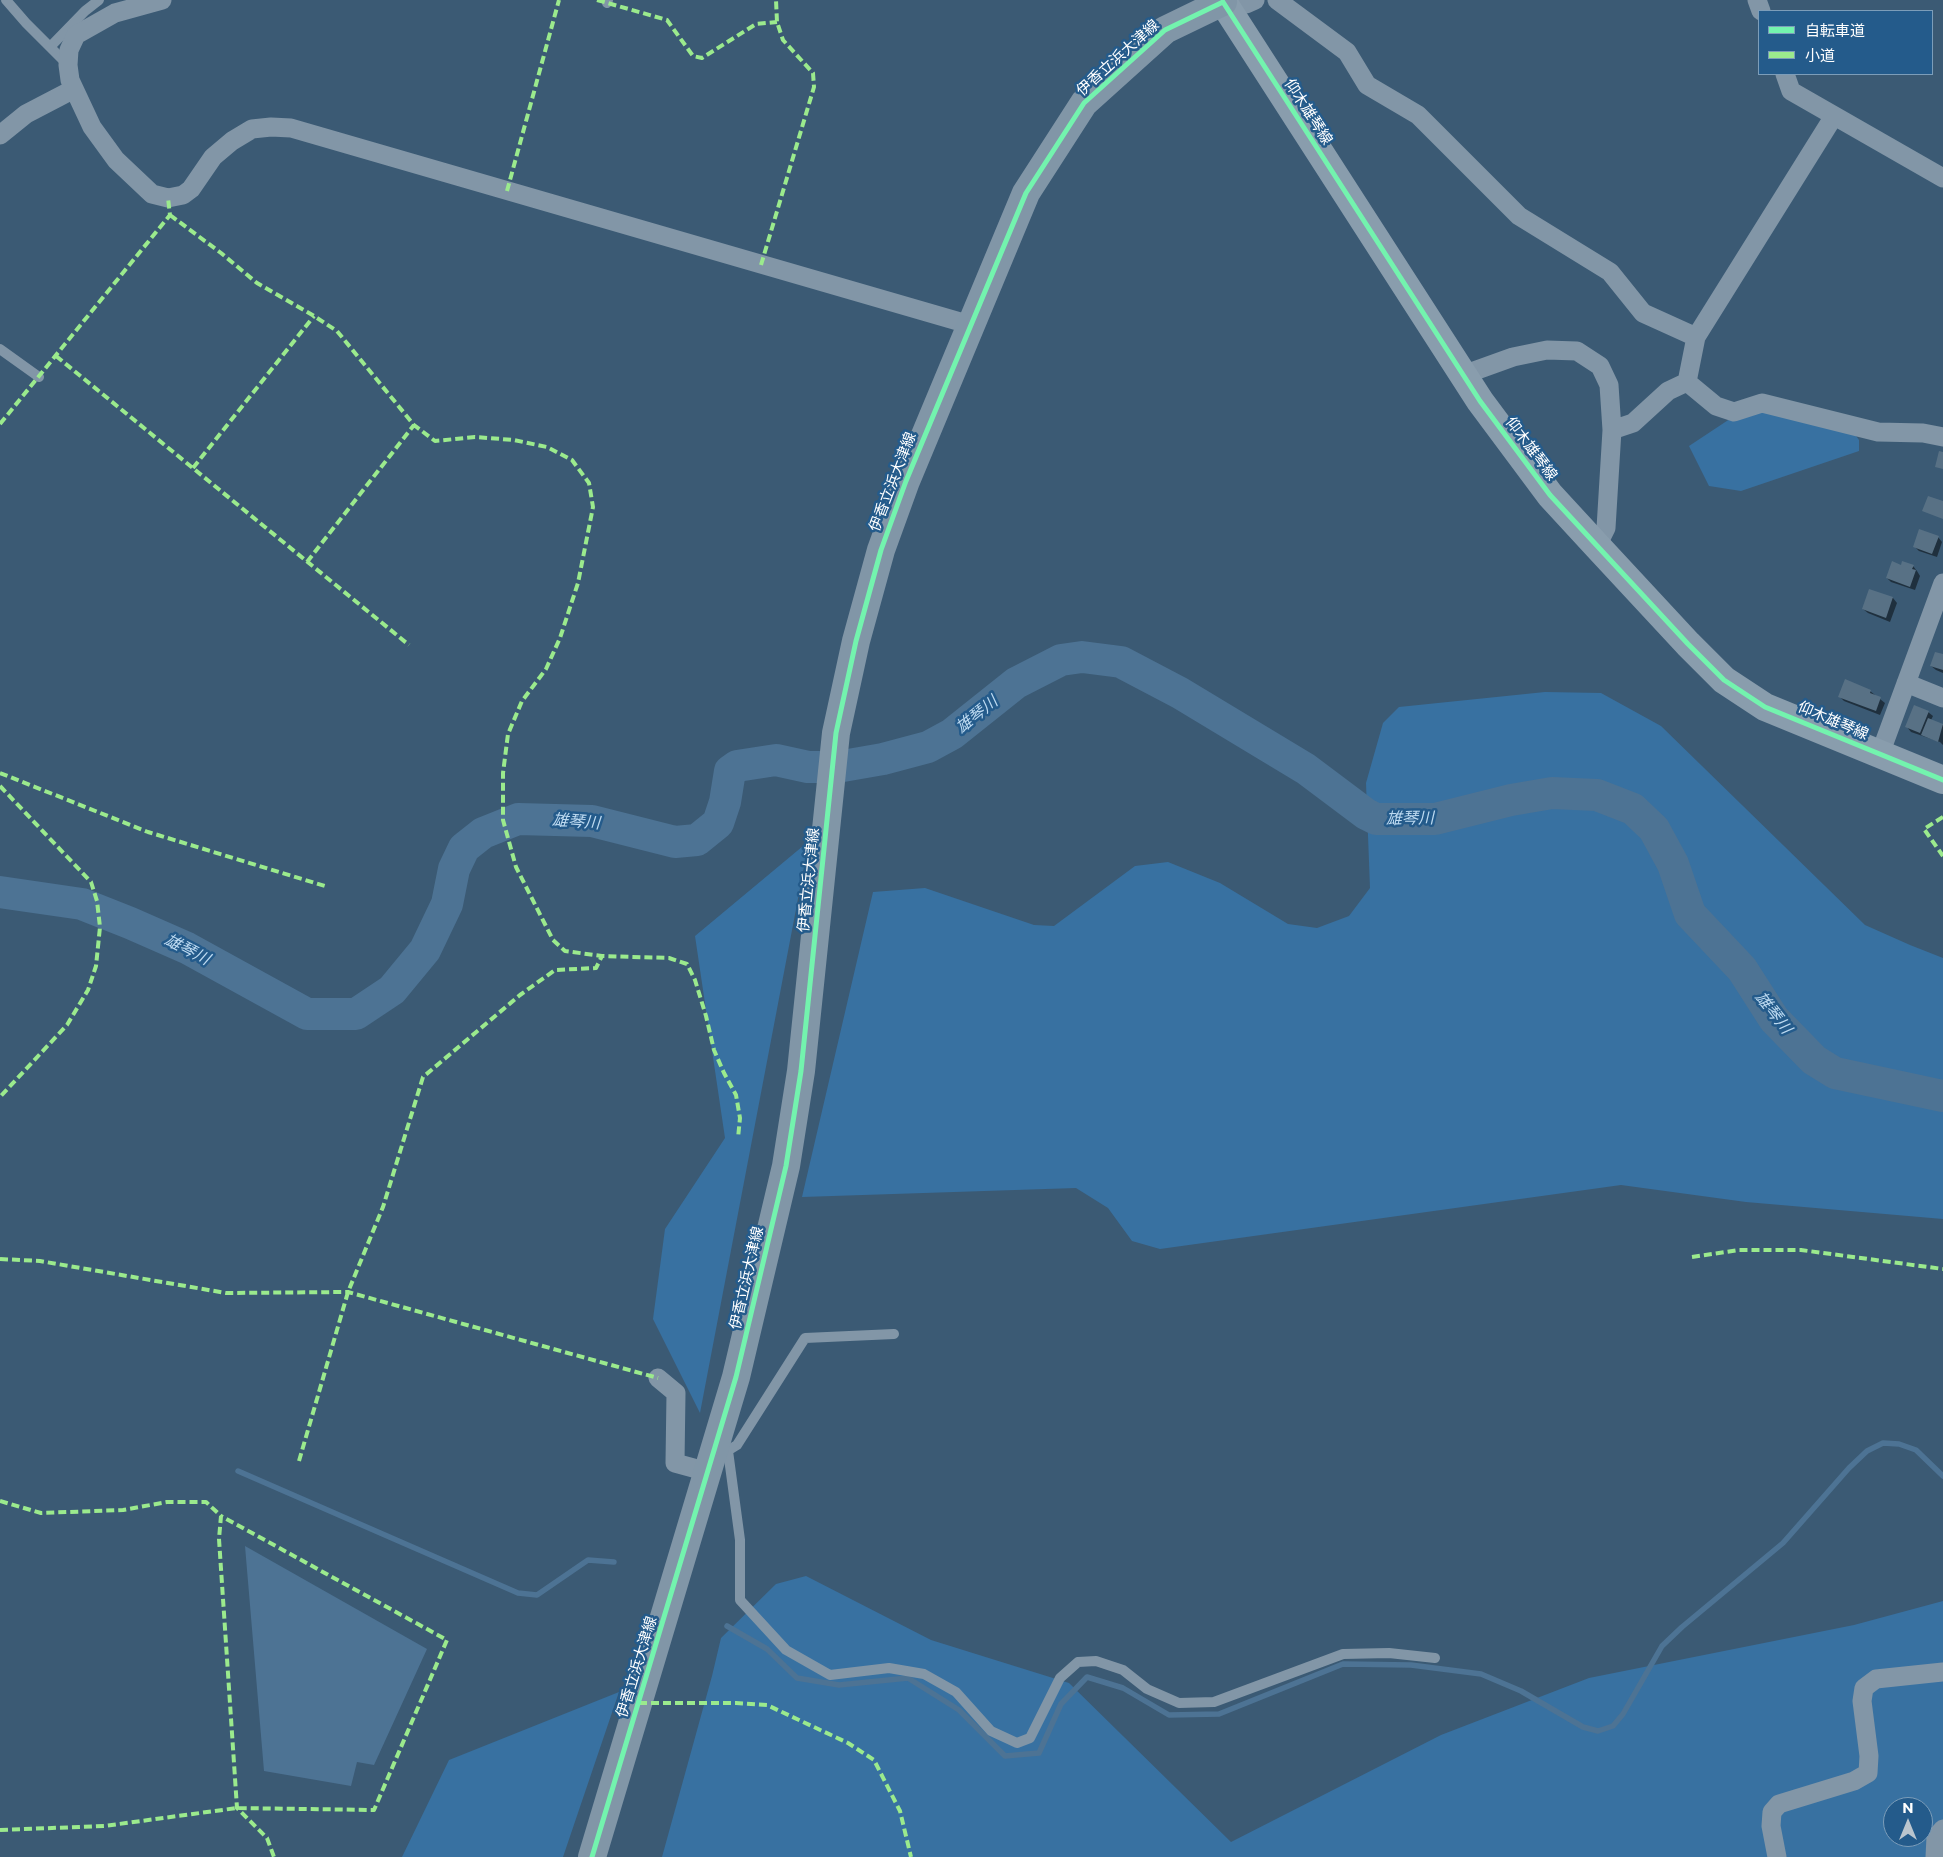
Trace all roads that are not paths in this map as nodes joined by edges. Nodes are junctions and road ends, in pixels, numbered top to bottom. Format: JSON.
{"nodes":[{"id":1,"x":6,"y":0,"type":"edge"},
{"id":2,"x":99,"y":0,"type":"edge"},
{"id":3,"x":162,"y":0,"type":"edge"},
{"id":4,"x":1255,"y":0,"type":"edge"},
{"id":5,"x":1277,"y":0,"type":"edge"},
{"id":6,"x":1222,"y":1,"type":"edge"},
{"id":7,"x":50,"y":47,"type":"junction"},
{"id":8,"x":68,"y":65,"type":"junction"},
{"id":9,"x":1785,"y":75,"type":"edge"},
{"id":10,"x":74,"y":89,"type":"junction"},
{"id":11,"x":1834,"y":116,"type":"junction"},
{"id":12,"x":0,"y":135,"type":"edge"},
{"id":13,"x":1943,"y":178,"type":"edge"},
{"id":14,"x":971,"y":325,"type":"junction"},
{"id":15,"x":1696,"y":337,"type":"junction"},
{"id":16,"x":0,"y":349,"type":"edge"},
{"id":17,"x":1463,"y":375,"type":"junction"},
{"id":18,"x":39,"y":377,"type":"dead end"},
{"id":19,"x":1687,"y":382,"type":"junction"},
{"id":20,"x":1612,"y":430,"type":"junction"},
{"id":21,"x":1943,"y":437,"type":"edge"},
{"id":22,"x":1597,"y":546,"type":"junction"},
{"id":23,"x":1943,"y":583,"type":"edge"},
{"id":24,"x":1906,"y":683,"type":"junction"},
{"id":25,"x":1943,"y":698,"type":"edge"},
{"id":26,"x":1880,"y":754,"type":"junction"},
{"id":27,"x":1943,"y":780,"type":"edge"},
{"id":28,"x":894,"y":1334,"type":"dead end"},
{"id":29,"x":658,"y":1378,"type":"dead end"},
{"id":30,"x":716,"y":1461,"type":"junction"},
{"id":31,"x":1435,"y":1658,"type":"dead end"},
{"id":32,"x":1943,"y":1672,"type":"edge"},
{"id":33,"x":1943,"y":1829,"type":"edge"},
{"id":34,"x":592,"y":1857,"type":"edge"},
{"id":35,"x":1777,"y":1857,"type":"edge"},
{"id":36,"x":1935,"y":1857,"type":"edge"}],
"edges":[{"from":1,"to":7,"type":"lane"},
{"from":2,"to":7,"type":"lane"},
{"from":3,"to":8,"type":"street"},
{"from":4,"to":6,"type":"street"},
{"from":5,"to":15,"type":"street"},
{"from":6,"to":14,"type":"main road","name":"伊香立浜大津線"},
{"from":6,"to":17,"type":"main road","name":"仰木雄琴線"},
{"from":7,"to":8,"type":"lane"},
{"from":8,"to":10,"type":"street"},
{"from":9,"to":11,"type":"street"},
{"from":10,"to":12,"type":"street"},
{"from":10,"to":14,"type":"street"},
{"from":11,"to":13,"type":"street"},
{"from":11,"to":15,"type":"street"},
{"from":14,"to":30,"type":"main road","name":"伊香立浜大津線"},
{"from":15,"to":19,"type":"street"},
{"from":16,"to":18,"type":"lane"},
{"from":17,"to":20,"type":"street"},
{"from":17,"to":22,"type":"main road","name":"仰木雄琴線"},
{"from":19,"to":20,"type":"street"},
{"from":19,"to":21,"type":"street"},
{"from":20,"to":22,"type":"street"},
{"from":22,"to":26,"type":"main road","name":"仰木雄琴線"},
{"from":23,"to":24,"type":"street"},
{"from":24,"to":25,"type":"street"},
{"from":24,"to":26,"type":"street"},
{"from":26,"to":27,"type":"main road","name":"仰木雄琴線"},
{"from":28,"to":30,"type":"lane"},
{"from":29,"to":30,"type":"street"},
{"from":30,"to":31,"type":"lane"},
{"from":30,"to":34,"type":"main road","name":"伊香立浜大津線"},
{"from":32,"to":35,"type":"street"},
{"from":33,"to":36,"type":"street"}]}
